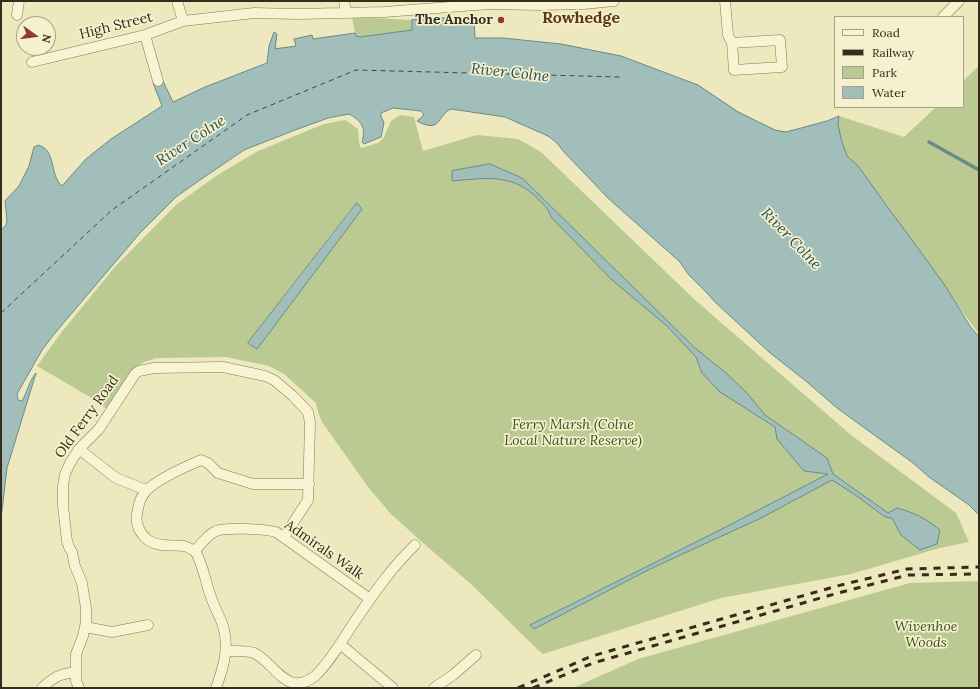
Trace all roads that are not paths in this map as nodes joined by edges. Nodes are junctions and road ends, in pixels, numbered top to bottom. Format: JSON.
{"nodes":[{"id":1,"x":20,"y":1,"type":"edge"},
{"id":2,"x":177,"y":1,"type":"edge"},
{"id":3,"x":344,"y":1,"type":"edge"},
{"id":4,"x":614,"y":1,"type":"edge"},
{"id":5,"x":725,"y":1,"type":"edge"},
{"id":6,"x":959,"y":1,"type":"edge"},
{"id":7,"x":489,"y":2,"type":"edge"},
{"id":8,"x":583,"y":3,"type":"edge"},
{"id":9,"x":346,"y":12,"type":"junction"},
{"id":10,"x":17,"y":15,"type":"dead end"},
{"id":11,"x":944,"y":16,"type":"edge"},
{"id":12,"x":183,"y":21,"type":"junction"},
{"id":13,"x":146,"y":35,"type":"junction"},
{"id":14,"x":732,"y":43,"type":"junction"},
{"id":15,"x":32,"y":62,"type":"dead end"},
{"id":16,"x":158,"y":81,"type":"dead end"},
{"id":17,"x":79,"y":449,"type":"junction"},
{"id":18,"x":309,"y":484,"type":"junction"},
{"id":19,"x":146,"y":490,"type":"junction"},
{"id":20,"x":284,"y":537,"type":"junction"},
{"id":21,"x":415,"y":544,"type":"dead end"},
{"id":22,"x":195,"y":551,"type":"junction"},
{"id":23,"x":370,"y":599,"type":"junction"},
{"id":24,"x":148,"y":625,"type":"dead end"},
{"id":25,"x":85,"y":627,"type":"junction"},
{"id":26,"x":340,"y":644,"type":"junction"},
{"id":27,"x":226,"y":651,"type":"junction"},
{"id":28,"x":476,"y":655,"type":"dead end"},
{"id":29,"x":76,"y":672,"type":"junction"},
{"id":30,"x":42,"y":688,"type":"edge"},
{"id":31,"x":79,"y":688,"type":"edge"},
{"id":32,"x":216,"y":688,"type":"edge"},
{"id":33,"x":393,"y":688,"type":"edge"},
{"id":34,"x":434,"y":688,"type":"edge"}],
"edges":[{"from":1,"to":10,"type":"street"},
{"from":2,"to":12,"type":"street"},
{"from":3,"to":9,"type":"street"},
{"from":4,"to":8,"type":"street","name":"High Street"},
{"from":5,"to":14,"type":"street"},
{"from":6,"to":11,"type":"street"},
{"from":7,"to":8,"type":"street","name":"High Street"},
{"from":7,"to":9,"type":"street","name":"High Street"},
{"from":9,"to":12,"type":"street","name":"High Street"},
{"from":12,"to":13,"type":"street","name":"High Street"},
{"from":13,"to":15,"type":"street","name":"High Street"},
{"from":13,"to":16,"type":"street"},
{"from":14,"to":14,"type":"street"},
{"from":17,"to":18,"type":"street","name":"Old Ferry Road"},
{"from":17,"to":19,"type":"street"},
{"from":17,"to":25,"type":"street","name":"Old Ferry Road"},
{"from":18,"to":19,"type":"street"},
{"from":18,"to":20,"type":"street","name":"Old Ferry Road"},
{"from":19,"to":22,"type":"street"},
{"from":20,"to":22,"type":"street","name":"Admirals Walk"},
{"from":20,"to":23,"type":"street","name":"Admirals Walk"},
{"from":21,"to":23,"type":"street"},
{"from":22,"to":27,"type":"street"},
{"from":23,"to":26,"type":"street"},
{"from":24,"to":25,"type":"street"},
{"from":25,"to":29,"type":"street","name":"Old Ferry Road"},
{"from":26,"to":27,"type":"street"},
{"from":26,"to":33,"type":"street"},
{"from":27,"to":32,"type":"street"},
{"from":28,"to":34,"type":"street"},
{"from":29,"to":30,"type":"street"},
{"from":29,"to":31,"type":"street","name":"Old Ferry Road"}]}
